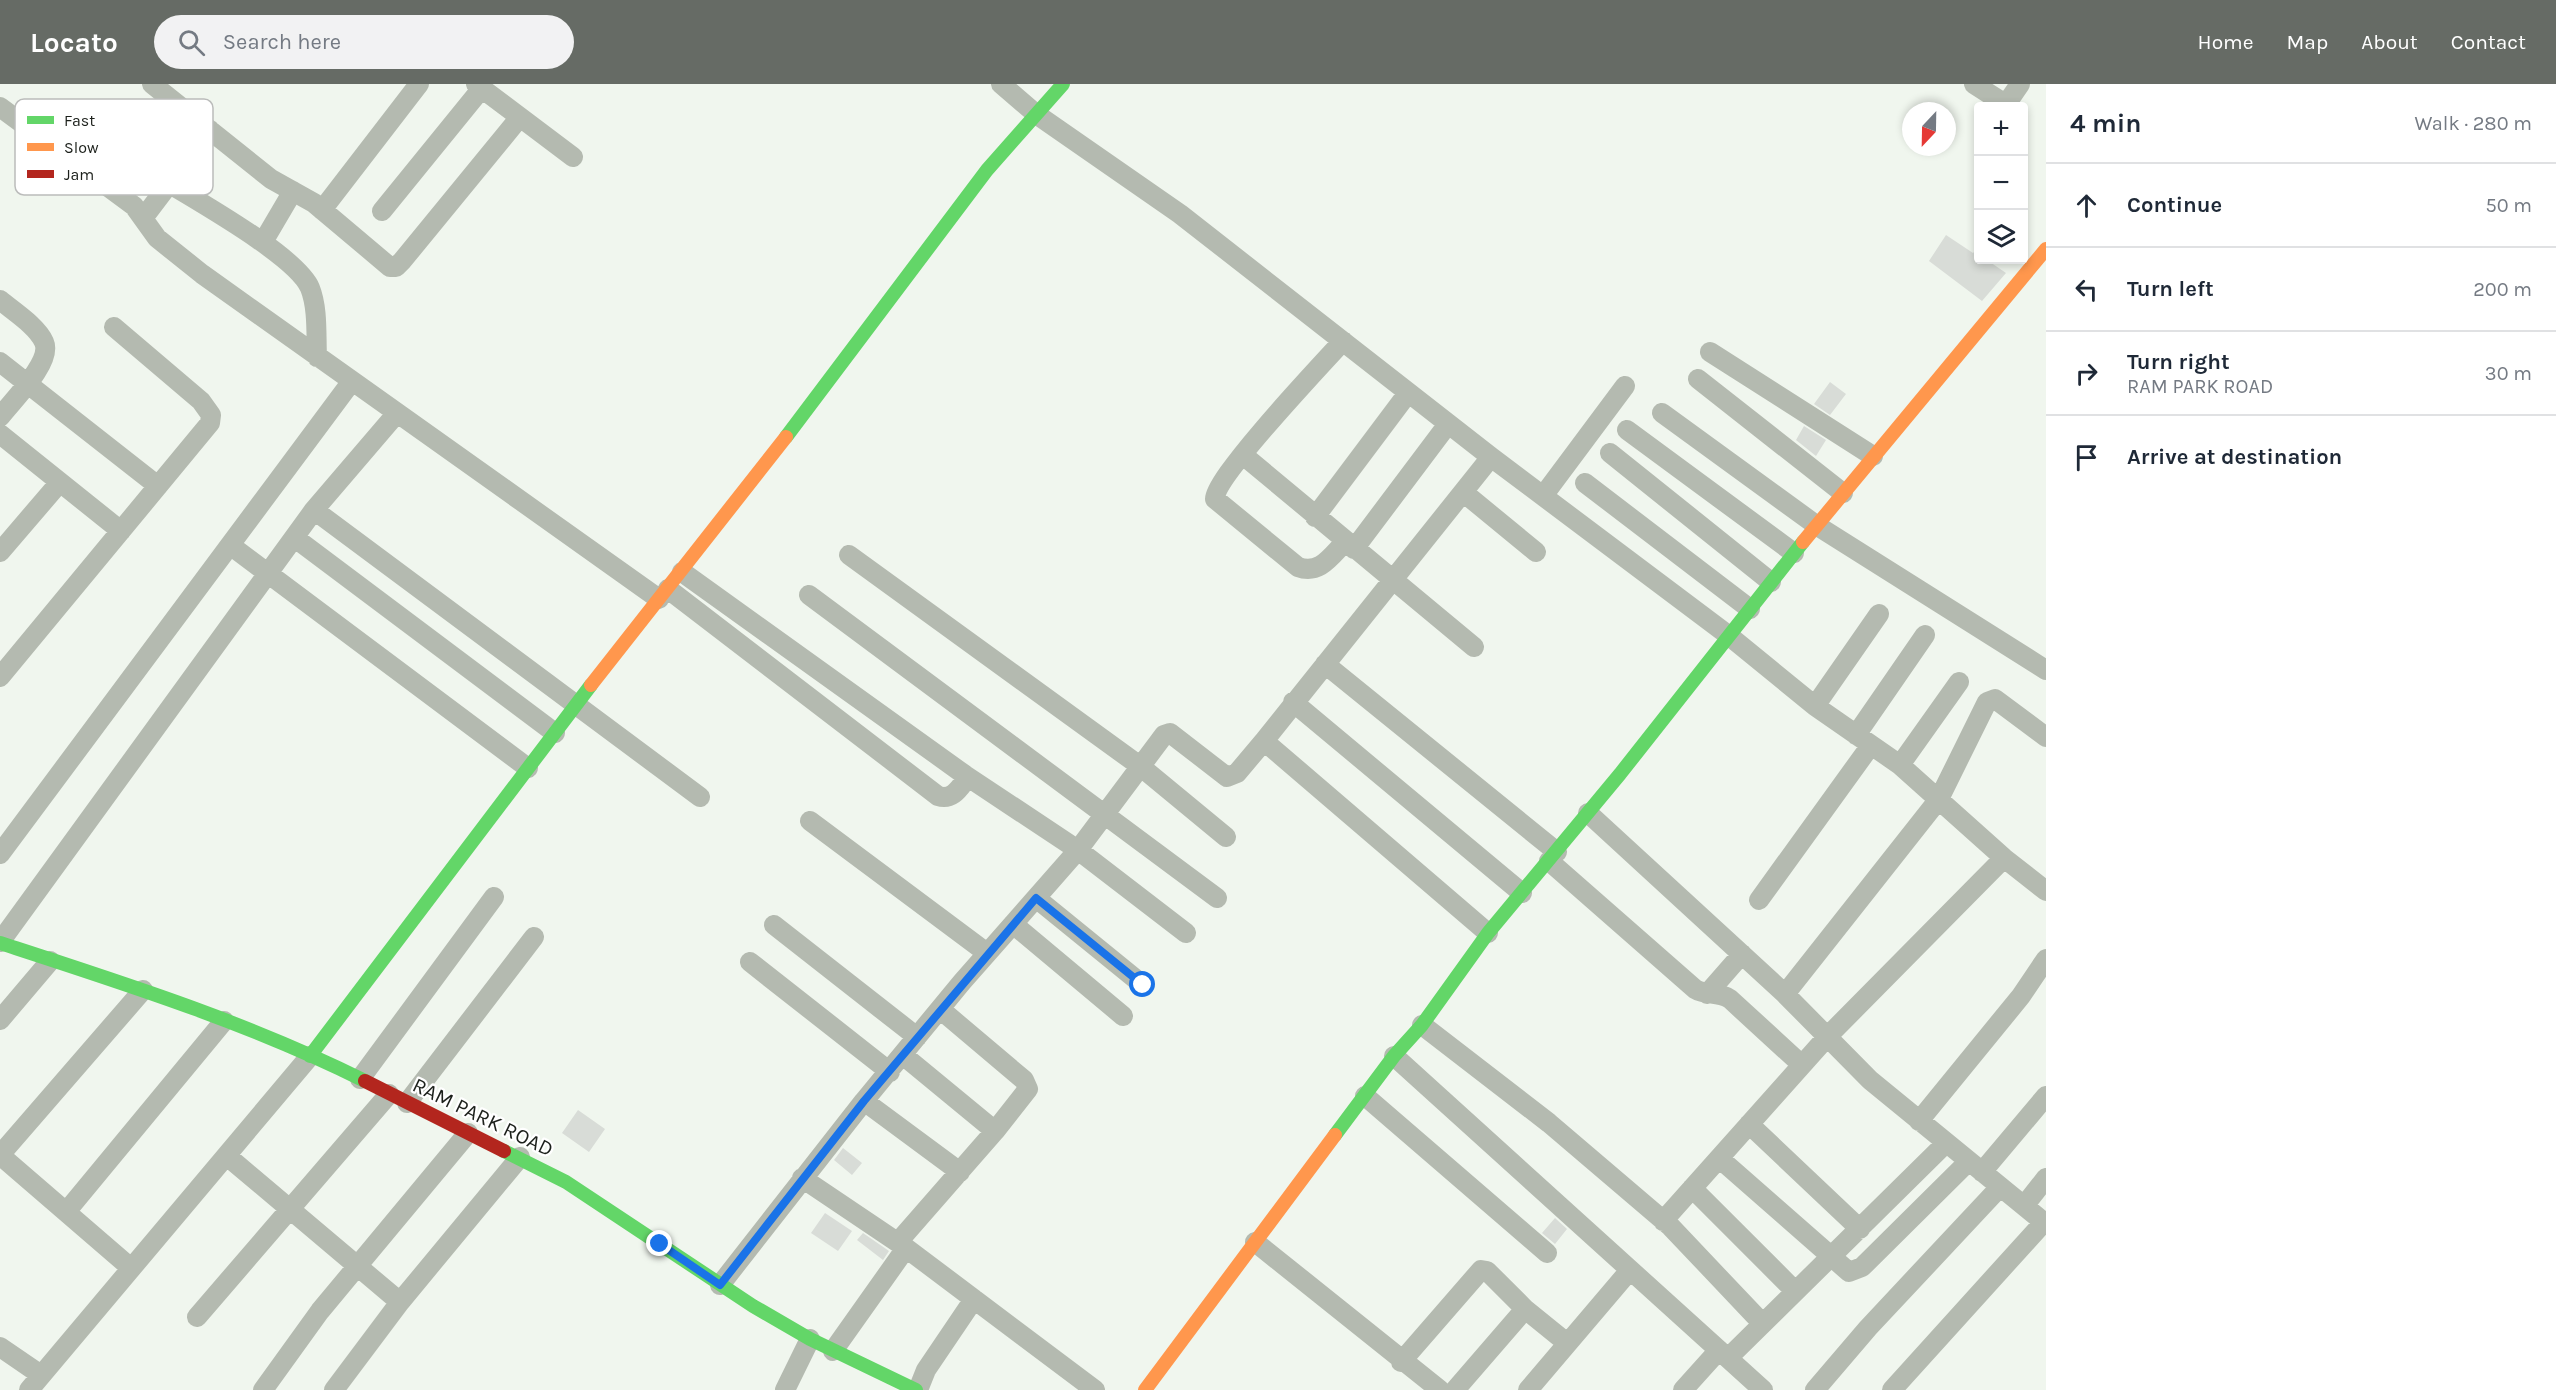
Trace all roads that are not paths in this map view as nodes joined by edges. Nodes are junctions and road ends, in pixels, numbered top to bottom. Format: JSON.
{"nodes":[{"id":1,"x":152,"y":84,"type":"edge"},
{"id":2,"x":419,"y":84,"type":"edge"},
{"id":3,"x":1001,"y":84,"type":"edge"},
{"id":4,"x":1063,"y":84,"type":"edge"},
{"id":5,"x":1974,"y":84,"type":"edge"},
{"id":6,"x":2020,"y":84,"type":"edge"},
{"id":7,"x":479,"y":86,"type":"edge"},
{"id":8,"x":171,"y":99,"type":"edge"},
{"id":9,"x":0,"y":107,"type":"edge"},
{"id":10,"x":1036,"y":114,"type":"junction"},
{"id":11,"x":520,"y":117,"type":"junction"},
{"id":12,"x":15,"y":118,"type":"edge"},
{"id":13,"x":213,"y":132,"type":"edge"},
{"id":14,"x":573,"y":157,"type":"dead end"},
{"id":15,"x":293,"y":191,"type":"junction"},
{"id":16,"x":119,"y":195,"type":"edge"},
{"id":17,"x":161,"y":195,"type":"edge"},
{"id":18,"x":188,"y":195,"type":"edge"},
{"id":19,"x":322,"y":210,"type":"junction"},
{"id":20,"x":382,"y":212,"type":"dead end"},
{"id":21,"x":144,"y":217,"type":"junction"},
{"id":22,"x":263,"y":242,"type":"junction"},
{"id":23,"x":2046,"y":249,"type":"edge"},
{"id":24,"x":0,"y":300,"type":"edge"},
{"id":25,"x":114,"y":327,"type":"dead end"},
{"id":26,"x":1343,"y":341,"type":"junction"},
{"id":27,"x":1710,"y":352,"type":"dead end"},
{"id":28,"x":317,"y":357,"type":"junction"},
{"id":29,"x":0,"y":362,"type":"edge"},
{"id":30,"x":1698,"y":378,"type":"dead end"},
{"id":31,"x":352,"y":381,"type":"junction"},
{"id":32,"x":27,"y":383,"type":"junction"},
{"id":33,"x":1625,"y":386,"type":"dead end"},
{"id":34,"x":1408,"y":393,"type":"junction"},
{"id":35,"x":396,"y":413,"type":"junction"},
{"id":36,"x":1662,"y":413,"type":"dead end"},
{"id":37,"x":0,"y":417,"type":"edge"},
{"id":38,"x":1448,"y":424,"type":"junction"},
{"id":39,"x":1627,"y":430,"type":"dead end"},
{"id":40,"x":0,"y":434,"type":"edge"},
{"id":41,"x":1610,"y":453,"type":"dead end"},
{"id":42,"x":1243,"y":455,"type":"junction"},
{"id":43,"x":1873,"y":456,"type":"junction"},
{"id":44,"x":1491,"y":457,"type":"junction"},
{"id":45,"x":60,"y":482,"type":"junction"},
{"id":46,"x":1586,"y":483,"type":"dead end"},
{"id":47,"x":158,"y":486,"type":"junction"},
{"id":48,"x":1463,"y":492,"type":"junction"},
{"id":49,"x":1843,"y":493,"type":"junction"},
{"id":50,"x":1544,"y":496,"type":"junction"},
{"id":51,"x":314,"y":510,"type":"junction"},
{"id":52,"x":1315,"y":518,"type":"junction"},
{"id":53,"x":1816,"y":525,"type":"junction"},
{"id":54,"x":121,"y":531,"type":"junction"},
{"id":55,"x":295,"y":538,"type":"junction"},
{"id":56,"x":230,"y":545,"type":"junction"},
{"id":57,"x":1349,"y":545,"type":"junction"},
{"id":58,"x":0,"y":552,"type":"edge"},
{"id":59,"x":1536,"y":552,"type":"dead end"},
{"id":60,"x":1794,"y":553,"type":"junction"},
{"id":61,"x":849,"y":555,"type":"dead end"},
{"id":62,"x":682,"y":572,"type":"junction"},
{"id":63,"x":269,"y":574,"type":"junction"},
{"id":64,"x":1393,"y":581,"type":"junction"},
{"id":65,"x":1771,"y":582,"type":"junction"},
{"id":66,"x":664,"y":594,"type":"junction"},
{"id":67,"x":809,"y":595,"type":"dead end"},
{"id":68,"x":1750,"y":609,"type":"junction"},
{"id":69,"x":1879,"y":614,"type":"dead end"},
{"id":70,"x":1728,"y":635,"type":"junction"},
{"id":71,"x":1925,"y":635,"type":"dead end"},
{"id":72,"x":1474,"y":647,"type":"dead end"},
{"id":73,"x":1325,"y":664,"type":"junction"},
{"id":74,"x":2046,"y":670,"type":"edge"},
{"id":75,"x":0,"y":677,"type":"edge"},
{"id":76,"x":1959,"y":682,"type":"dead end"},
{"id":77,"x":1293,"y":702,"type":"junction"},
{"id":78,"x":577,"y":704,"type":"junction"},
{"id":79,"x":1815,"y":706,"type":"junction"},
{"id":80,"x":555,"y":733,"type":"junction"},
{"id":81,"x":2046,"y":737,"type":"edge"},
{"id":82,"x":1864,"y":740,"type":"junction"},
{"id":83,"x":1264,"y":741,"type":"junction"},
{"id":84,"x":1900,"y":765,"type":"junction"},
{"id":85,"x":1140,"y":766,"type":"junction"},
{"id":86,"x":528,"y":768,"type":"junction"},
{"id":87,"x":968,"y":777,"type":"junction"},
{"id":88,"x":700,"y":797,"type":"dead end"},
{"id":89,"x":1939,"y":800,"type":"junction"},
{"id":90,"x":1588,"y":813,"type":"junction"},
{"id":91,"x":1104,"y":814,"type":"junction"},
{"id":92,"x":810,"y":820,"type":"dead end"},
{"id":93,"x":1226,"y":837,"type":"dead end"},
{"id":94,"x":1078,"y":850,"type":"junction"},
{"id":95,"x":0,"y":854,"type":"edge"},
{"id":96,"x":1553,"y":857,"type":"junction"},
{"id":97,"x":2004,"y":858,"type":"junction"},
{"id":98,"x":2046,"y":891,"type":"edge"},
{"id":99,"x":1522,"y":893,"type":"junction"},
{"id":100,"x":494,"y":897,"type":"dead end"},
{"id":101,"x":1036,"y":898,"type":"junction"},
{"id":102,"x":1217,"y":898,"type":"dead end"},
{"id":103,"x":1759,"y":900,"type":"dead end"},
{"id":104,"x":1013,"y":924,"type":"junction"},
{"id":105,"x":774,"y":925,"type":"dead end"},
{"id":106,"x":1186,"y":933,"type":"dead end"},
{"id":107,"x":1488,"y":933,"type":"junction"},
{"id":108,"x":534,"y":937,"type":"dead end"},
{"id":109,"x":0,"y":943,"type":"edge"},
{"id":110,"x":987,"y":953,"type":"junction"},
{"id":111,"x":1742,"y":954,"type":"junction"},
{"id":112,"x":2046,"y":959,"type":"edge"},
{"id":113,"x":50,"y":962,"type":"junction"},
{"id":114,"x":750,"y":962,"type":"dead end"},
{"id":115,"x":1143,"y":985,"type":"dead end"},
{"id":116,"x":143,"y":990,"type":"junction"},
{"id":117,"x":1707,"y":994,"type":"junction"},
{"id":118,"x":1785,"y":994,"type":"junction"},
{"id":119,"x":940,"y":1009,"type":"junction"},
{"id":120,"x":1123,"y":1016,"type":"dead end"},
{"id":121,"x":0,"y":1020,"type":"edge"},
{"id":122,"x":224,"y":1022,"type":"junction"},
{"id":123,"x":1422,"y":1025,"type":"junction"},
{"id":124,"x":918,"y":1037,"type":"junction"},
{"id":125,"x":1827,"y":1037,"type":"junction"},
{"id":126,"x":310,"y":1056,"type":"junction"},
{"id":127,"x":904,"y":1056,"type":"junction"},
{"id":128,"x":1394,"y":1056,"type":"junction"},
{"id":129,"x":1802,"y":1065,"type":"junction"},
{"id":130,"x":890,"y":1072,"type":"junction"},
{"id":131,"x":360,"y":1079,"type":"junction"},
{"id":132,"x":389,"y":1094,"type":"junction"},
{"id":133,"x":1365,"y":1096,"type":"junction"},
{"id":134,"x":2046,"y":1096,"type":"edge"},
{"id":135,"x":864,"y":1101,"type":"junction"},
{"id":136,"x":407,"y":1103,"type":"junction"},
{"id":137,"x":1919,"y":1121,"type":"junction"},
{"id":138,"x":1749,"y":1124,"type":"junction"},
{"id":139,"x":995,"y":1131,"type":"junction"},
{"id":140,"x":468,"y":1133,"type":"junction"},
{"id":141,"x":1946,"y":1143,"type":"junction"},
{"id":142,"x":226,"y":1156,"type":"junction"},
{"id":143,"x":520,"y":1157,"type":"junction"},
{"id":144,"x":1719,"y":1158,"type":"junction"},
{"id":145,"x":1975,"y":1166,"type":"junction"},
{"id":146,"x":960,"y":1172,"type":"junction"},
{"id":147,"x":802,"y":1178,"type":"junction"},
{"id":148,"x":2046,"y":1178,"type":"edge"},
{"id":149,"x":2000,"y":1187,"type":"junction"},
{"id":150,"x":1692,"y":1188,"type":"junction"},
{"id":151,"x":2024,"y":1206,"type":"junction"},
{"id":152,"x":290,"y":1209,"type":"junction"},
{"id":153,"x":66,"y":1212,"type":"junction"},
{"id":154,"x":1663,"y":1221,"type":"junction"},
{"id":155,"x":2045,"y":1223,"type":"edge"},
{"id":156,"x":1860,"y":1229,"type":"junction"},
{"id":157,"x":1255,"y":1242,"type":"junction"},
{"id":158,"x":902,"y":1245,"type":"junction"},
{"id":159,"x":1547,"y":1253,"type":"dead end"},
{"id":160,"x":1830,"y":1257,"type":"junction"},
{"id":161,"x":357,"y":1266,"type":"junction"},
{"id":162,"x":131,"y":1268,"type":"junction"},
{"id":163,"x":1630,"y":1270,"type":"junction"},
{"id":164,"x":720,"y":1285,"type":"junction"},
{"id":165,"x":1795,"y":1290,"type":"junction"},
{"id":166,"x":974,"y":1299,"type":"junction"},
{"id":167,"x":400,"y":1302,"type":"junction"},
{"id":168,"x":1525,"y":1309,"type":"junction"},
{"id":169,"x":197,"y":1317,"type":"dead end"},
{"id":170,"x":1762,"y":1323,"type":"junction"},
{"id":171,"x":810,"y":1339,"type":"junction"},
{"id":172,"x":1567,"y":1343,"type":"junction"},
{"id":173,"x":0,"y":1347,"type":"edge"},
{"id":174,"x":833,"y":1351,"type":"junction"},
{"id":175,"x":1723,"y":1354,"type":"junction"},
{"id":176,"x":1401,"y":1362,"type":"junction"},
{"id":177,"x":35,"y":1382,"type":"edge"},
{"id":178,"x":263,"y":1390,"type":"edge"},
{"id":179,"x":334,"y":1390,"type":"edge"},
{"id":180,"x":785,"y":1390,"type":"edge"},
{"id":181,"x":917,"y":1390,"type":"edge"},
{"id":182,"x":1095,"y":1390,"type":"edge"},
{"id":183,"x":1145,"y":1390,"type":"edge"},
{"id":184,"x":1440,"y":1390,"type":"edge"},
{"id":185,"x":1455,"y":1390,"type":"edge"},
{"id":186,"x":1528,"y":1390,"type":"edge"},
{"id":187,"x":1683,"y":1390,"type":"edge"},
{"id":188,"x":1763,"y":1390,"type":"edge"},
{"id":189,"x":1815,"y":1390,"type":"edge"},
{"id":190,"x":1892,"y":1390,"type":"edge"}],
"edges":[{"from":1,"to":8,"type":"street"},
{"from":2,"to":19,"type":"street"},
{"from":3,"to":10,"type":"street"},
{"from":4,"to":10,"type":"street"},
{"from":5,"to":6,"type":"street"},
{"from":7,"to":11,"type":"street"},
{"from":7,"to":20,"type":"street"},
{"from":9,"to":12,"type":"street"},
{"from":10,"to":26,"type":"street"},
{"from":10,"to":62,"type":"street"},
{"from":11,"to":14,"type":"street"},
{"from":11,"to":19,"type":"street"},
{"from":13,"to":15,"type":"street"},
{"from":15,"to":19,"type":"street"},
{"from":15,"to":22,"type":"street"},
{"from":16,"to":21,"type":"street"},
{"from":17,"to":21,"type":"street"},
{"from":18,"to":22,"type":"street"},
{"from":21,"to":28,"type":"street"},
{"from":22,"to":28,"type":"street"},
{"from":23,"to":43,"type":"street"},
{"from":24,"to":32,"type":"street"},
{"from":25,"to":47,"type":"street"},
{"from":26,"to":34,"type":"street"},
{"from":26,"to":42,"type":"street"},
{"from":27,"to":43,"type":"street"},
{"from":28,"to":31,"type":"street"},
{"from":29,"to":32,"type":"street"},
{"from":30,"to":49,"type":"street"},
{"from":31,"to":35,"type":"street"},
{"from":31,"to":56,"type":"street"},
{"from":32,"to":37,"type":"street"},
{"from":32,"to":47,"type":"street"},
{"from":33,"to":50,"type":"street"},
{"from":34,"to":38,"type":"street"},
{"from":34,"to":52,"type":"street"},
{"from":35,"to":51,"type":"street"},
{"from":35,"to":66,"type":"street"},
{"from":36,"to":53,"type":"street"},
{"from":38,"to":44,"type":"street"},
{"from":38,"to":57,"type":"street"},
{"from":39,"to":60,"type":"street"},
{"from":40,"to":45,"type":"street"},
{"from":41,"to":65,"type":"street"},
{"from":42,"to":52,"type":"street"},
{"from":42,"to":57,"type":"street"},
{"from":43,"to":49,"type":"street"},
{"from":44,"to":48,"type":"street"},
{"from":44,"to":50,"type":"street"},
{"from":45,"to":54,"type":"street"},
{"from":45,"to":58,"type":"street"},
{"from":46,"to":68,"type":"street"},
{"from":47,"to":54,"type":"street"},
{"from":48,"to":59,"type":"street"},
{"from":48,"to":64,"type":"street"},
{"from":49,"to":53,"type":"street"},
{"from":50,"to":70,"type":"street"},
{"from":51,"to":55,"type":"street"},
{"from":51,"to":78,"type":"street"},
{"from":52,"to":57,"type":"street"},
{"from":53,"to":60,"type":"street"},
{"from":53,"to":74,"type":"street"},
{"from":54,"to":75,"type":"street"},
{"from":55,"to":63,"type":"street"},
{"from":55,"to":80,"type":"street"},
{"from":56,"to":63,"type":"street"},
{"from":56,"to":95,"type":"street"},
{"from":57,"to":64,"type":"street"},
{"from":60,"to":65,"type":"street"},
{"from":61,"to":85,"type":"street"},
{"from":62,"to":66,"type":"street"},
{"from":62,"to":87,"type":"street"},
{"from":63,"to":86,"type":"street"},
{"from":63,"to":109,"type":"street"},
{"from":64,"to":72,"type":"street"},
{"from":64,"to":73,"type":"street"},
{"from":65,"to":68,"type":"street"},
{"from":66,"to":78,"type":"street"},
{"from":66,"to":87,"type":"street"},
{"from":67,"to":91,"type":"street"},
{"from":68,"to":70,"type":"street"},
{"from":69,"to":79,"type":"street"},
{"from":70,"to":79,"type":"street"},
{"from":70,"to":90,"type":"street"},
{"from":71,"to":82,"type":"street"},
{"from":73,"to":77,"type":"street"},
{"from":73,"to":96,"type":"street"},
{"from":76,"to":84,"type":"street"},
{"from":77,"to":83,"type":"street"},
{"from":77,"to":99,"type":"street"},
{"from":78,"to":80,"type":"street"},
{"from":78,"to":88,"type":"street"},
{"from":79,"to":82,"type":"street"},
{"from":80,"to":86,"type":"street"},
{"from":81,"to":89,"type":"street"},
{"from":82,"to":84,"type":"street"},
{"from":82,"to":103,"type":"street"},
{"from":83,"to":85,"type":"street"},
{"from":83,"to":107,"type":"street"},
{"from":84,"to":89,"type":"street"},
{"from":85,"to":91,"type":"street"},
{"from":85,"to":93,"type":"street"},
{"from":86,"to":126,"type":"street"},
{"from":87,"to":94,"type":"street"},
{"from":89,"to":97,"type":"street"},
{"from":89,"to":118,"type":"street"},
{"from":90,"to":96,"type":"street"},
{"from":90,"to":111,"type":"street"},
{"from":91,"to":94,"type":"street"},
{"from":91,"to":102,"type":"street"},
{"from":92,"to":110,"type":"street"},
{"from":94,"to":101,"type":"street"},
{"from":94,"to":106,"type":"street"},
{"from":96,"to":99,"type":"street"},
{"from":96,"to":117,"type":"street"},
{"from":97,"to":98,"type":"street"},
{"from":97,"to":125,"type":"street"},
{"from":99,"to":107,"type":"street"},
{"from":100,"to":131,"type":"street"},
{"from":101,"to":104,"type":"street"},
{"from":101,"to":115,"type":"street"},
{"from":104,"to":110,"type":"street"},
{"from":104,"to":120,"type":"street"},
{"from":105,"to":124,"type":"street"},
{"from":107,"to":123,"type":"street"},
{"from":108,"to":136,"type":"street"},
{"from":109,"to":113,"type":"street","name":"RAM PARK ROAD"},
{"from":110,"to":119,"type":"street"},
{"from":111,"to":117,"type":"street"},
{"from":111,"to":118,"type":"street"},
{"from":112,"to":137,"type":"street"},
{"from":113,"to":116,"type":"street","name":"RAM PARK ROAD"},
{"from":113,"to":121,"type":"street"},
{"from":114,"to":130,"type":"street"},
{"from":116,"to":122,"type":"street","name":"RAM PARK ROAD"},
{"from":116,"to":153,"type":"street"},
{"from":117,"to":129,"type":"street"},
{"from":118,"to":125,"type":"street"},
{"from":119,"to":124,"type":"street"},
{"from":119,"to":139,"type":"street"},
{"from":122,"to":126,"type":"street","name":"RAM PARK ROAD"},
{"from":122,"to":153,"type":"street"},
{"from":123,"to":128,"type":"street"},
{"from":123,"to":154,"type":"street"},
{"from":124,"to":127,"type":"street"},
{"from":125,"to":129,"type":"street"},
{"from":125,"to":137,"type":"street"},
{"from":126,"to":131,"type":"street","name":"RAM PARK ROAD"},
{"from":126,"to":142,"type":"street"},
{"from":127,"to":130,"type":"street"},
{"from":127,"to":139,"type":"street"},
{"from":128,"to":133,"type":"street"},
{"from":128,"to":163,"type":"street"},
{"from":129,"to":138,"type":"street"},
{"from":130,"to":135,"type":"street"},
{"from":131,"to":132,"type":"street","name":"RAM PARK ROAD"},
{"from":132,"to":136,"type":"street","name":"RAM PARK ROAD"},
{"from":132,"to":152,"type":"street"},
{"from":133,"to":157,"type":"street"},
{"from":133,"to":159,"type":"street"},
{"from":134,"to":145,"type":"street"},
{"from":135,"to":146,"type":"street"},
{"from":135,"to":147,"type":"street"},
{"from":136,"to":140,"type":"street","name":"RAM PARK ROAD"},
{"from":137,"to":141,"type":"street"},
{"from":138,"to":144,"type":"street"},
{"from":138,"to":156,"type":"street"},
{"from":139,"to":146,"type":"street"},
{"from":140,"to":143,"type":"street","name":"RAM PARK ROAD"},
{"from":140,"to":161,"type":"street"},
{"from":141,"to":145,"type":"street"},
{"from":141,"to":156,"type":"street"},
{"from":142,"to":152,"type":"street"},
{"from":142,"to":162,"type":"street"},
{"from":143,"to":164,"type":"street","name":"RAM PARK ROAD"},
{"from":143,"to":167,"type":"street"},
{"from":144,"to":150,"type":"street"},
{"from":144,"to":160,"type":"street"},
{"from":145,"to":149,"type":"street"},
{"from":145,"to":160,"type":"street"},
{"from":146,"to":158,"type":"street"},
{"from":147,"to":158,"type":"street"},
{"from":147,"to":164,"type":"street"},
{"from":148,"to":151,"type":"street"},
{"from":149,"to":151,"type":"street"},
{"from":149,"to":189,"type":"street"},
{"from":150,"to":154,"type":"street"},
{"from":150,"to":165,"type":"street"},
{"from":151,"to":155,"type":"street"},
{"from":152,"to":161,"type":"street"},
{"from":152,"to":169,"type":"street"},
{"from":153,"to":162,"type":"street"},
{"from":154,"to":170,"type":"street"},
{"from":155,"to":190,"type":"street"},
{"from":156,"to":160,"type":"street"},
{"from":157,"to":176,"type":"street"},
{"from":157,"to":183,"type":"street"},
{"from":158,"to":166,"type":"street"},
{"from":158,"to":174,"type":"street"},
{"from":160,"to":165,"type":"street"},
{"from":161,"to":167,"type":"street"},
{"from":161,"to":178,"type":"street"},
{"from":162,"to":177,"type":"street"},
{"from":163,"to":172,"type":"street"},
{"from":163,"to":175,"type":"street"},
{"from":164,"to":171,"type":"street","name":"RAM PARK ROAD"},
{"from":165,"to":170,"type":"street"},
{"from":166,"to":181,"type":"street"},
{"from":166,"to":182,"type":"street"},
{"from":167,"to":179,"type":"street"},
{"from":168,"to":172,"type":"street"},
{"from":168,"to":176,"type":"street"},
{"from":168,"to":185,"type":"street"},
{"from":170,"to":175,"type":"street"},
{"from":171,"to":174,"type":"street","name":"RAM PARK ROAD"},
{"from":171,"to":180,"type":"street"},
{"from":172,"to":186,"type":"street"},
{"from":173,"to":177,"type":"street"},
{"from":174,"to":181,"type":"street","name":"RAM PARK ROAD"},
{"from":175,"to":187,"type":"street"},
{"from":175,"to":188,"type":"street"},
{"from":176,"to":184,"type":"street"}]}
